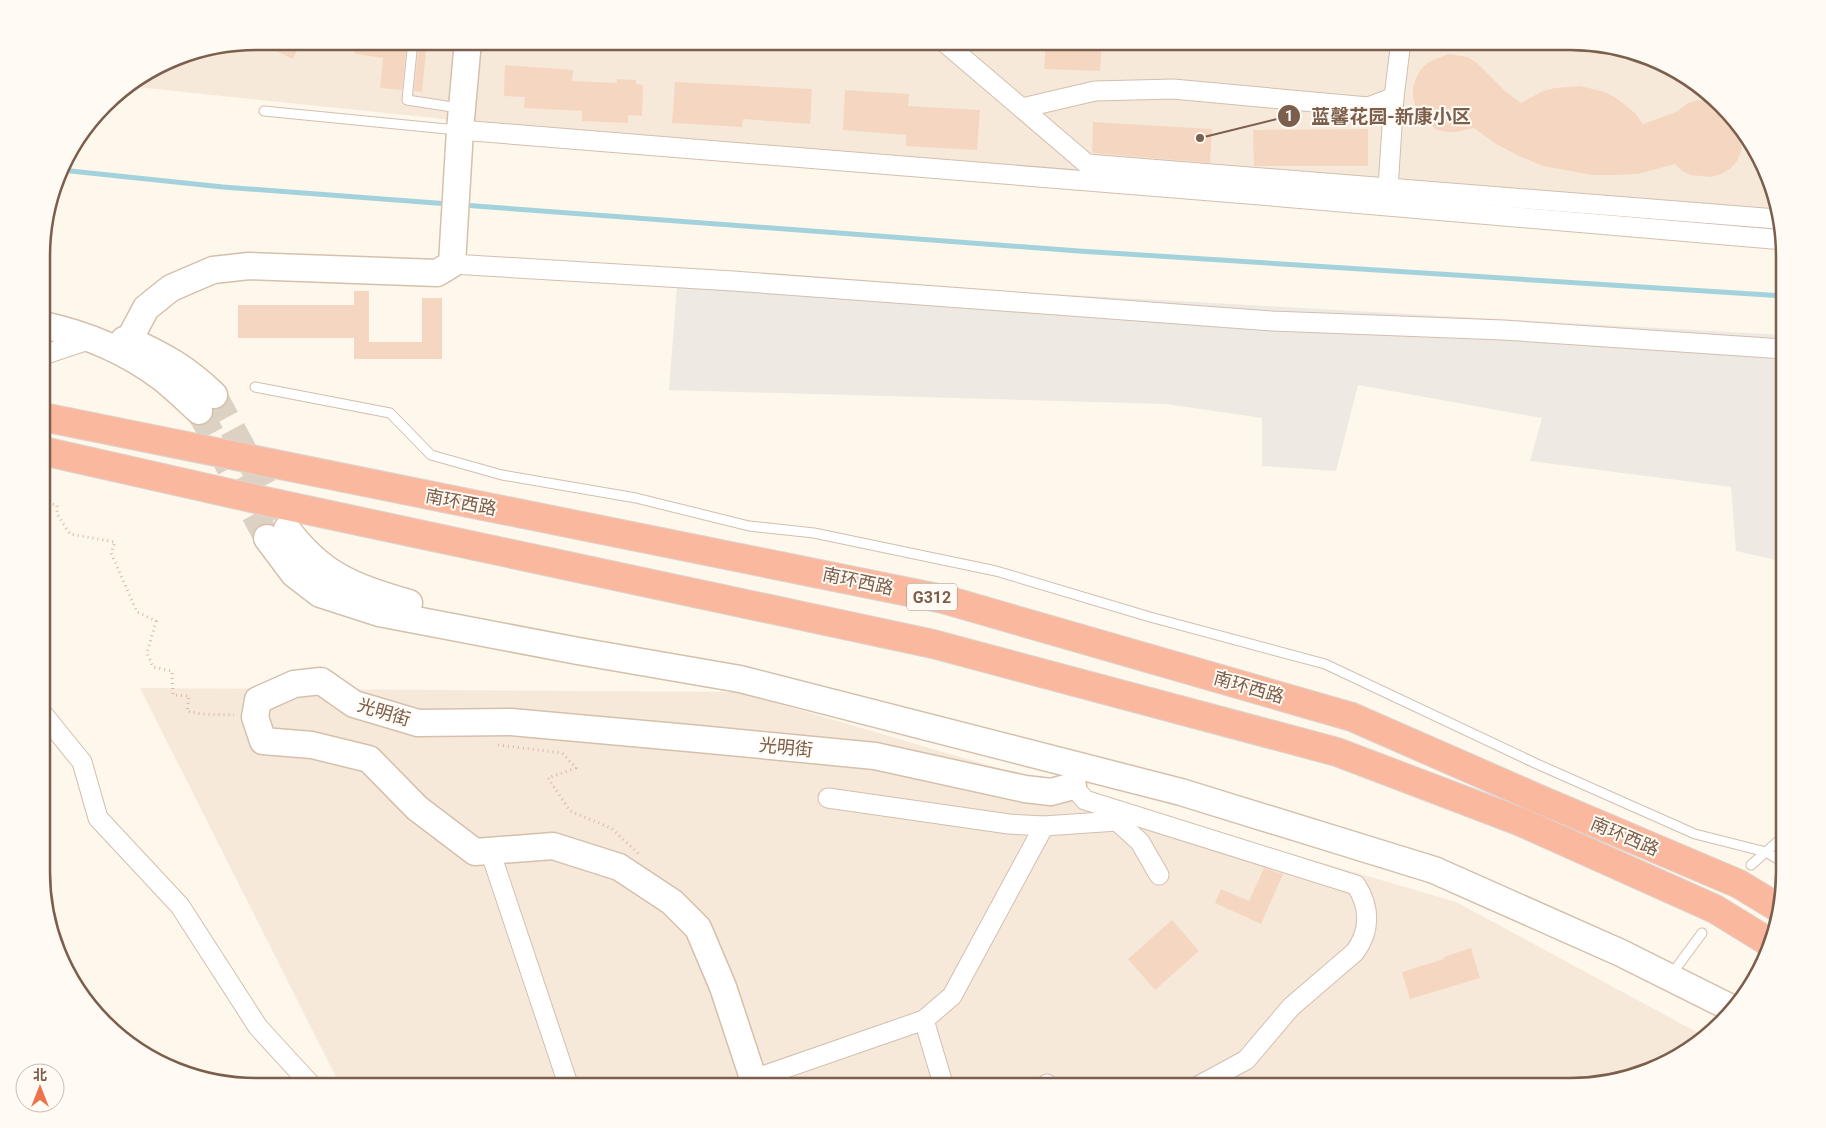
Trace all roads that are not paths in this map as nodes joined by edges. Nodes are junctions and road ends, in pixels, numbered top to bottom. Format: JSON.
{"nodes":[{"id":1,"x":412,"y":50,"type":"edge"},
{"id":2,"x":459,"y":50,"type":"edge"},
{"id":3,"x":954,"y":50,"type":"edge"},
{"id":4,"x":1400,"y":50,"type":"edge"},
{"id":5,"x":1394,"y":97,"type":"junction"},
{"id":6,"x":1022,"y":108,"type":"junction"},
{"id":7,"x":264,"y":112,"type":"dead end"},
{"id":8,"x":461,"y":129,"type":"junction"},
{"id":9,"x":1388,"y":188,"type":"junction"},
{"id":10,"x":1772,"y":215,"type":"edge"},
{"id":11,"x":1776,"y":239,"type":"edge"},
{"id":12,"x":452,"y":257,"type":"junction"},
{"id":13,"x":53,"y":327,"type":"edge"},
{"id":14,"x":91,"y":339,"type":"junction"},
{"id":15,"x":128,"y":347,"type":"junction"},
{"id":16,"x":1776,"y":348,"type":"edge"},
{"id":17,"x":50,"y":353,"type":"edge"},
{"id":18,"x":255,"y":387,"type":"dead end"},
{"id":19,"x":206,"y":403,"type":"tunnel mouth"},
{"id":20,"x":50,"y":419,"type":"edge"},
{"id":21,"x":50,"y":453,"type":"edge"},
{"id":22,"x":277,"y":534,"type":"tunnel mouth"},
{"id":23,"x":50,"y":723,"type":"edge"},
{"id":24,"x":1077,"y":776,"type":"junction"},
{"id":25,"x":828,"y":798,"type":"dead end"},
{"id":26,"x":1119,"y":817,"type":"junction"},
{"id":27,"x":1044,"y":826,"type":"junction"},
{"id":28,"x":1776,"y":843,"type":"edge"},
{"id":29,"x":490,"y":851,"type":"junction"},
{"id":30,"x":1766,"y":852,"type":"junction"},
{"id":31,"x":1776,"y":858,"type":"edge"},
{"id":32,"x":1751,"y":866,"type":"dead end"},
{"id":33,"x":1159,"y":875,"type":"dead end"},
{"id":34,"x":1773,"y":905,"type":"edge"},
{"id":35,"x":1702,"y":933,"type":"dead end"},
{"id":36,"x":1764,"y":939,"type":"edge"},
{"id":37,"x":1669,"y":977,"type":"junction"},
{"id":38,"x":1727,"y":1006,"type":"edge"},
{"id":39,"x":924,"y":1020,"type":"junction"},
{"id":40,"x":305,"y":1078,"type":"edge"},
{"id":41,"x":566,"y":1078,"type":"edge"},
{"id":42,"x":753,"y":1078,"type":"edge"},
{"id":43,"x":768,"y":1078,"type":"edge"},
{"id":44,"x":942,"y":1078,"type":"edge"},
{"id":45,"x":1213,"y":1078,"type":"edge"}],
"edges":[{"from":1,"to":8,"type":"lane"},
{"from":2,"to":8,"type":"street"},
{"from":3,"to":6,"type":"street"},
{"from":4,"to":5,"type":"street"},
{"from":5,"to":6,"type":"street"},
{"from":5,"to":9,"type":"street"},
{"from":6,"to":9,"type":"street"},
{"from":7,"to":8,"type":"lane"},
{"from":8,"to":11,"type":"street"},
{"from":8,"to":12,"type":"street"},
{"from":9,"to":10,"type":"street"},
{"from":12,"to":15,"type":"street"},
{"from":12,"to":16,"type":"street"},
{"from":13,"to":14,"type":"street"},
{"from":14,"to":15,"type":"street"},
{"from":14,"to":17,"type":"street"},
{"from":15,"to":19,"type":"street"},
{"from":18,"to":30,"type":"lane"},
{"from":20,"to":34,"type":"highway","name":"南环西路","number":"G312"},
{"from":21,"to":36,"type":"highway","name":"南环西路"},
{"from":22,"to":24,"type":"street"},
{"from":23,"to":40,"type":"street"},
{"from":24,"to":26,"type":"street"},
{"from":24,"to":29,"type":"street","name":"光明街"},
{"from":24,"to":37,"type":"street"},
{"from":25,"to":27,"type":"street"},
{"from":26,"to":27,"type":"street"},
{"from":26,"to":33,"type":"street"},
{"from":26,"to":45,"type":"street"},
{"from":27,"to":39,"type":"street"},
{"from":28,"to":30,"type":"lane"},
{"from":29,"to":41,"type":"street"},
{"from":29,"to":42,"type":"street"},
{"from":30,"to":31,"type":"lane"},
{"from":30,"to":32,"type":"lane"},
{"from":35,"to":37,"type":"lane"},
{"from":37,"to":38,"type":"street"},
{"from":39,"to":43,"type":"street"},
{"from":39,"to":44,"type":"street"}]}
